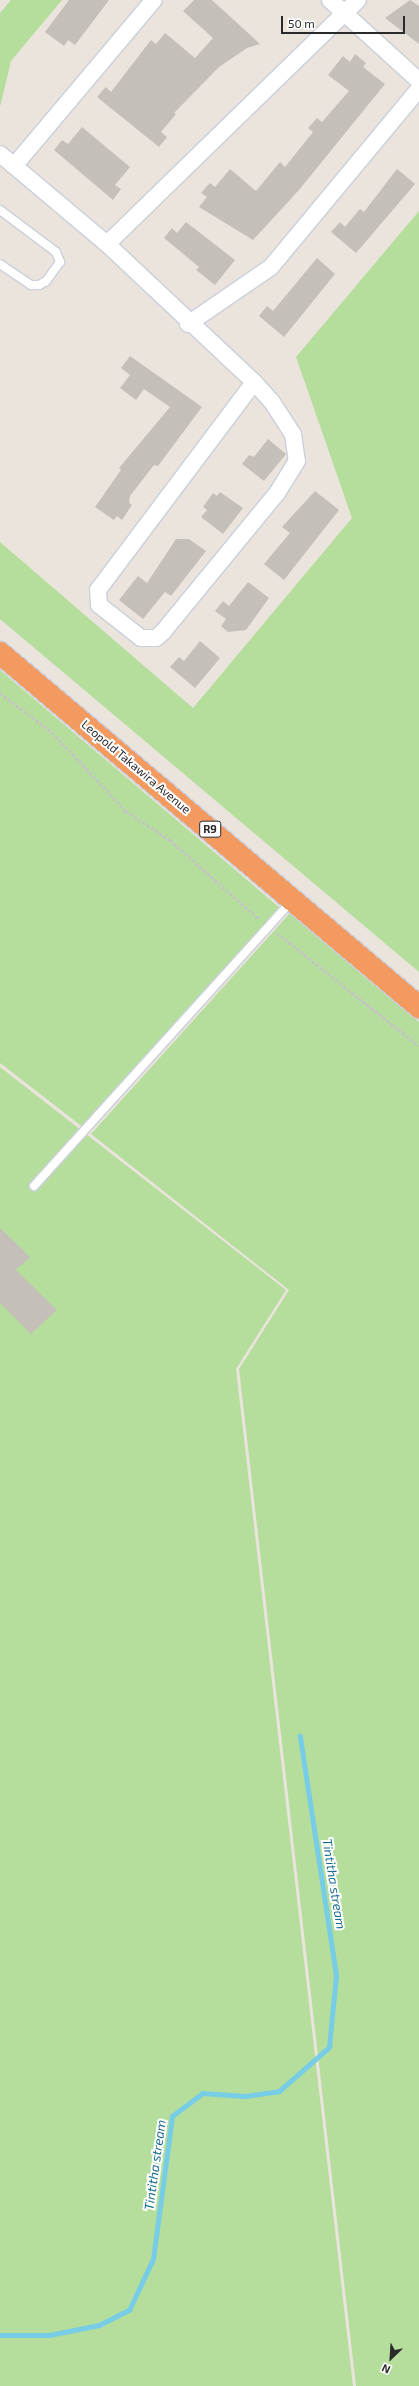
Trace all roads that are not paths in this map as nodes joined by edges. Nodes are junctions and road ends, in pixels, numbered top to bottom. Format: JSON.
{"nodes":[{"id":1,"x":154,"y":0,"type":"edge"},
{"id":2,"x":330,"y":0,"type":"edge"},
{"id":3,"x":358,"y":0,"type":"edge"},
{"id":4,"x":346,"y":14,"type":"junction"},
{"id":5,"x":419,"y":81,"type":"edge"},
{"id":6,"x":419,"y":89,"type":"edge"},
{"id":7,"x":0,"y":154,"type":"edge"},
{"id":8,"x":14,"y":166,"type":"junction"},
{"id":9,"x":0,"y":210,"type":"edge"},
{"id":10,"x":107,"y":244,"type":"junction"},
{"id":11,"x":0,"y":264,"type":"edge"},
{"id":12,"x":188,"y":324,"type":"junction"},
{"id":13,"x":254,"y":382,"type":"junction"},
{"id":14,"x":0,"y":653,"type":"edge"},
{"id":15,"x":293,"y":899,"type":"junction"},
{"id":16,"x":419,"y":1006,"type":"edge"},
{"id":17,"x":34,"y":1186,"type":"dead end"}],
"edges":[{"from":1,"to":8,"type":"street"},
{"from":2,"to":4,"type":"street"},
{"from":3,"to":4,"type":"street"},
{"from":4,"to":5,"type":"street"},
{"from":4,"to":10,"type":"street"},
{"from":6,"to":12,"type":"street"},
{"from":7,"to":8,"type":"street"},
{"from":8,"to":10,"type":"street"},
{"from":9,"to":11,"type":"lane"},
{"from":10,"to":12,"type":"street"},
{"from":12,"to":13,"type":"street"},
{"from":13,"to":13,"type":"street"},
{"from":14,"to":15,"type":"highway","name":"Leopold Takawira Avenue","number":"R9"},
{"from":15,"to":16,"type":"highway","name":"Leopold Takawira Avenue","number":"R9"},
{"from":15,"to":17,"type":"lane"}]}
